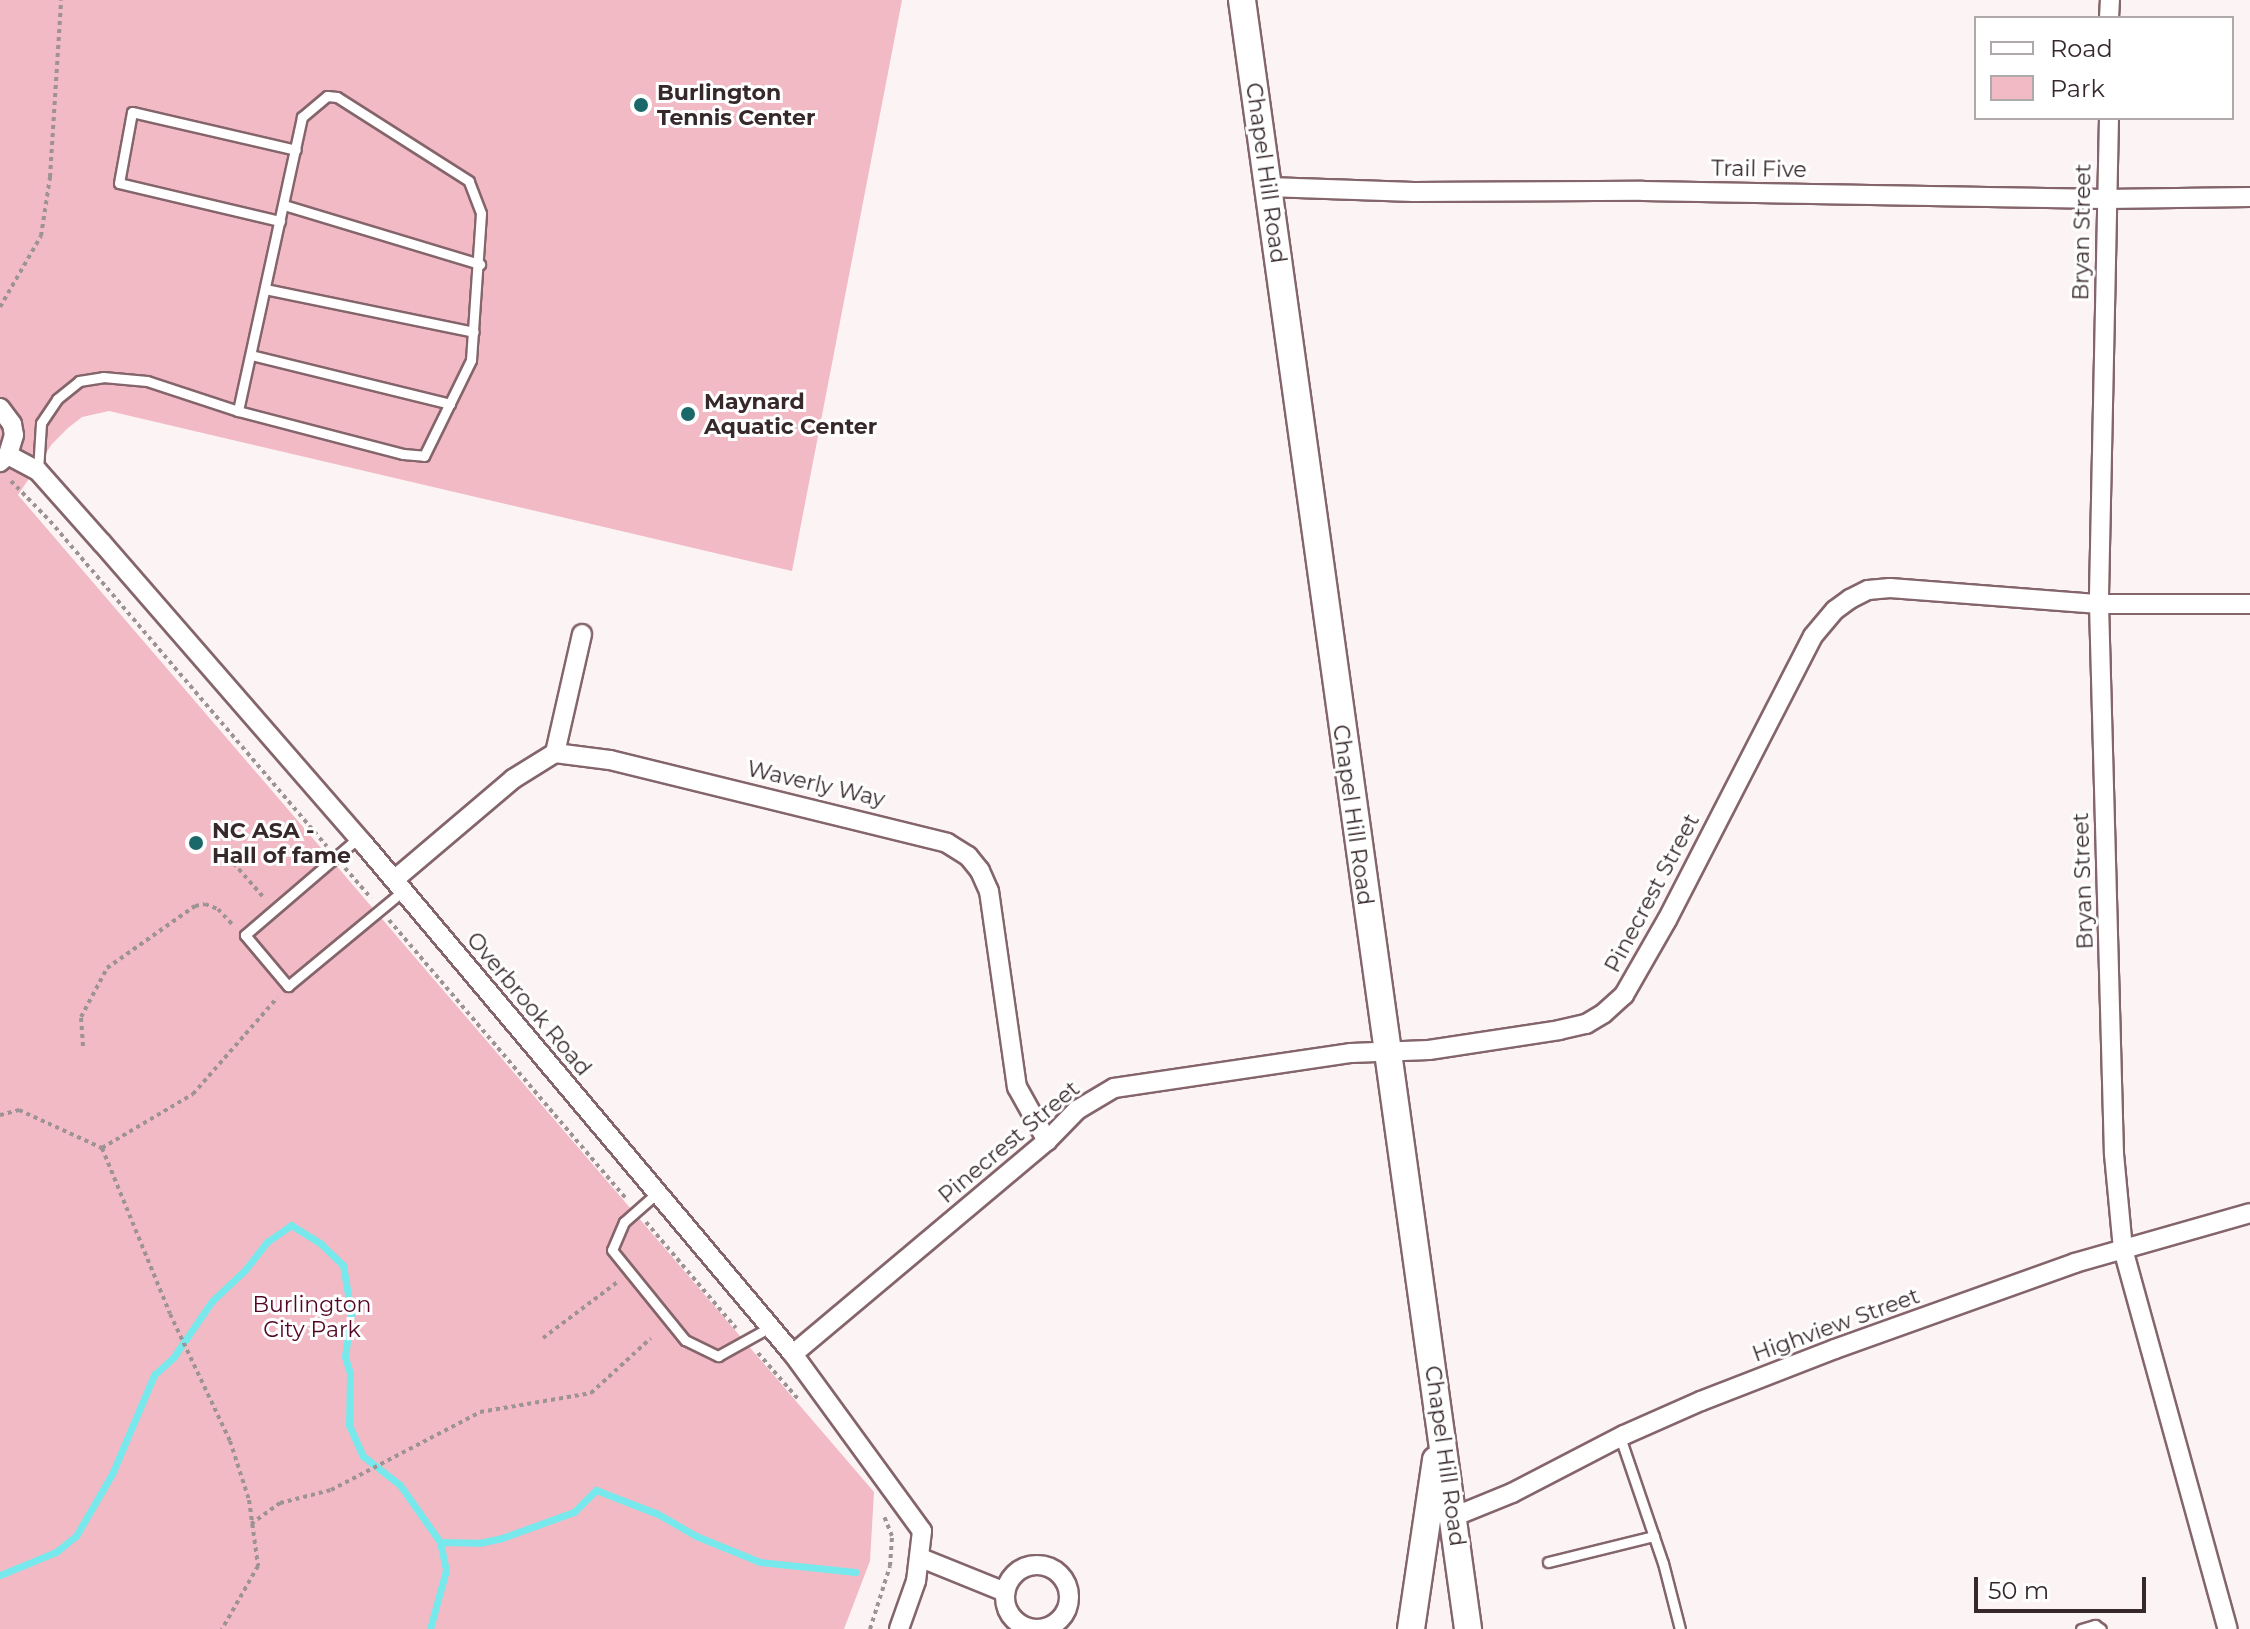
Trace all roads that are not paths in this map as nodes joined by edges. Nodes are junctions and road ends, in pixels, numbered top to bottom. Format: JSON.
{"nodes":[{"id":1,"x":1242,"y":0,"type":"edge"},
{"id":2,"x":2109,"y":120,"type":"edge"},
{"id":3,"x":296,"y":150,"type":"junction"},
{"id":4,"x":1268,"y":187,"type":"junction"},
{"id":5,"x":2250,"y":197,"type":"edge"},
{"id":6,"x":2105,"y":199,"type":"junction"},
{"id":7,"x":284,"y":205,"type":"junction"},
{"id":8,"x":280,"y":221,"type":"junction"},
{"id":9,"x":480,"y":264,"type":"junction"},
{"id":10,"x":265,"y":289,"type":"junction"},
{"id":11,"x":474,"y":332,"type":"junction"},
{"id":12,"x":251,"y":355,"type":"junction"},
{"id":13,"x":450,"y":404,"type":"junction"},
{"id":14,"x":0,"y":408,"type":"edge"},
{"id":15,"x":238,"y":411,"type":"junction"},
{"id":16,"x":4,"y":458,"type":"edge"},
{"id":17,"x":38,"y":471,"type":"junction"},
{"id":18,"x":2099,"y":604,"type":"junction"},
{"id":19,"x":2250,"y":604,"type":"edge"},
{"id":20,"x":582,"y":634,"type":"dead end"},
{"id":21,"x":555,"y":753,"type":"junction"},
{"id":22,"x":358,"y":838,"type":"junction"},
{"id":23,"x":398,"y":886,"type":"junction"},
{"id":24,"x":1387,"y":1052,"type":"junction"},
{"id":25,"x":1047,"y":1141,"type":"junction"},
{"id":26,"x":657,"y":1193,"type":"junction"},
{"id":27,"x":2250,"y":1213,"type":"edge"},
{"id":28,"x":2123,"y":1249,"type":"junction"},
{"id":29,"x":770,"y":1327,"type":"junction"},
{"id":30,"x":793,"y":1354,"type":"junction"},
{"id":31,"x":1441,"y":1429,"type":"junction"},
{"id":32,"x":1620,"y":1437,"type":"junction"},
{"id":33,"x":1453,"y":1517,"type":"junction"},
{"id":34,"x":1654,"y":1536,"type":"junction"},
{"id":35,"x":921,"y":1558,"type":"junction"},
{"id":36,"x":1548,"y":1562,"type":"dead end"},
{"id":37,"x":1005,"y":1592,"type":"dead end"},
{"id":38,"x":899,"y":1629,"type":"edge"},
{"id":39,"x":1411,"y":1629,"type":"edge"},
{"id":40,"x":1468,"y":1629,"type":"edge"},
{"id":41,"x":1680,"y":1629,"type":"edge"},
{"id":42,"x":2081,"y":1629,"type":"edge"},
{"id":43,"x":2101,"y":1629,"type":"edge"},
{"id":44,"x":2228,"y":1629,"type":"edge"}],
"edges":[{"from":1,"to":4,"type":"main road","name":"Chapel Hill Road"},
{"from":2,"to":6,"type":"street","name":"Bryan Street"},
{"from":3,"to":7,"type":"lane"},
{"from":3,"to":8,"type":"lane"},
{"from":3,"to":9,"type":"lane"},
{"from":4,"to":6,"type":"street","name":"Trail Five"},
{"from":4,"to":24,"type":"main road","name":"Chapel Hill Road"},
{"from":5,"to":6,"type":"street","name":"Trail Five"},
{"from":6,"to":18,"type":"street","name":"Bryan Street"},
{"from":7,"to":8,"type":"lane"},
{"from":7,"to":9,"type":"lane"},
{"from":8,"to":10,"type":"lane"},
{"from":9,"to":11,"type":"lane"},
{"from":10,"to":11,"type":"lane"},
{"from":10,"to":12,"type":"lane"},
{"from":11,"to":13,"type":"lane"},
{"from":12,"to":13,"type":"lane"},
{"from":12,"to":15,"type":"lane"},
{"from":13,"to":15,"type":"lane"},
{"from":14,"to":16,"type":"street","name":"Overbrook Road"},
{"from":15,"to":17,"type":"lane"},
{"from":16,"to":17,"type":"street","name":"Overbrook Road"},
{"from":17,"to":22,"type":"street","name":"Overbrook Road"},
{"from":18,"to":19,"type":"street","name":"Pinecrest Street"},
{"from":18,"to":24,"type":"street","name":"Pinecrest Street"},
{"from":18,"to":28,"type":"street","name":"Bryan Street"},
{"from":20,"to":21,"type":"street"},
{"from":21,"to":23,"type":"street"},
{"from":21,"to":25,"type":"street","name":"Waverly Way"},
{"from":22,"to":23,"type":"street","name":"Overbrook Road"},
{"from":22,"to":23,"type":"lane"},
{"from":23,"to":26,"type":"street","name":"Overbrook Road"},
{"from":24,"to":25,"type":"street","name":"Pinecrest Street"},
{"from":24,"to":31,"type":"main road","name":"Chapel Hill Road"},
{"from":25,"to":30,"type":"street","name":"Pinecrest Street"},
{"from":26,"to":29,"type":"street","name":"Overbrook Road"},
{"from":26,"to":29,"type":"lane"},
{"from":27,"to":28,"type":"street","name":"Highview Street"},
{"from":28,"to":32,"type":"street","name":"Highview Street"},
{"from":28,"to":44,"type":"street","name":"Bryan Street"},
{"from":29,"to":30,"type":"street","name":"Overbrook Road"},
{"from":30,"to":35,"type":"street","name":"Overbrook Road"},
{"from":31,"to":33,"type":"main road","name":"Chapel Hill Road"},
{"from":31,"to":39,"type":"main road"},
{"from":32,"to":33,"type":"street","name":"Highview Street"},
{"from":32,"to":34,"type":"lane"},
{"from":33,"to":40,"type":"main road","name":"Chapel Hill Road"},
{"from":34,"to":36,"type":"lane"},
{"from":34,"to":41,"type":"lane"},
{"from":35,"to":37,"type":"street"},
{"from":35,"to":38,"type":"street","name":"Overbrook Road"},
{"from":42,"to":43,"type":"lane"}]}
